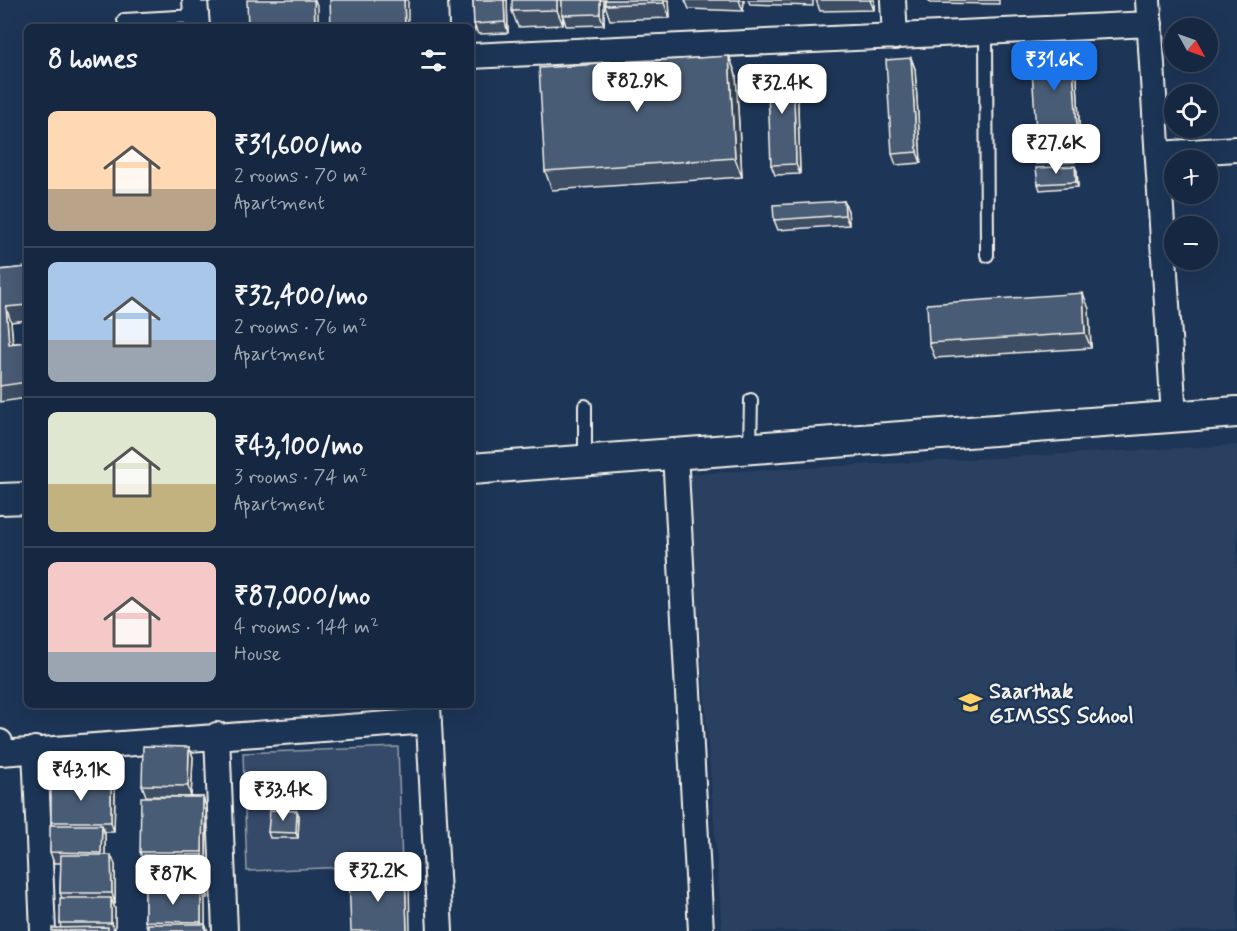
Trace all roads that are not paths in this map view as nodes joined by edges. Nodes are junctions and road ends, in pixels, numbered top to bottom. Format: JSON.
{"nodes":[{"id":1,"x":461,"y":0,"type":"edge"},
{"id":2,"x":893,"y":0,"type":"edge"},
{"id":3,"x":1148,"y":0,"type":"edge"},
{"id":4,"x":196,"y":14,"type":"edge"},
{"id":5,"x":124,"y":20,"type":"dead end"},
{"id":6,"x":462,"y":24,"type":"edge"},
{"id":7,"x":1150,"y":24,"type":"junction"},
{"id":8,"x":986,"y":32,"type":"junction"},
{"id":9,"x":895,"y":37,"type":"junction"},
{"id":10,"x":474,"y":56,"type":"edge"},
{"id":11,"x":1237,"y":149,"type":"edge"},
{"id":12,"x":1158,"y":154,"type":"junction"},
{"id":13,"x":987,"y":255,"type":"dead end"},
{"id":14,"x":751,"y":400,"type":"dead end"},
{"id":15,"x":585,"y":406,"type":"dead end"},
{"id":16,"x":1237,"y":412,"type":"edge"},
{"id":17,"x":1174,"y":417,"type":"junction"},
{"id":18,"x":750,"y":447,"type":"junction"},
{"id":19,"x":675,"y":453,"type":"junction"},
{"id":20,"x":585,"y":460,"type":"junction"},
{"id":21,"x":474,"y":469,"type":"edge"},
{"id":22,"x":24,"y":498,"type":"edge"},
{"id":23,"x":0,"y":500,"type":"edge"},
{"id":24,"x":429,"y":713,"type":"edge"},
{"id":25,"x":217,"y":735,"type":"junction"},
{"id":26,"x":0,"y":742,"type":"edge"},
{"id":27,"x":35,"y":749,"type":"junction"},
{"id":28,"x":43,"y":931,"type":"edge"},
{"id":29,"x":225,"y":931,"type":"edge"},
{"id":30,"x":440,"y":931,"type":"edge"},
{"id":31,"x":701,"y":931,"type":"edge"}],
"edges":[{"from":1,"to":6,"type":"street"},
{"from":2,"to":9,"type":"street"},
{"from":3,"to":7,"type":"street"},
{"from":4,"to":5,"type":"lane"},
{"from":7,"to":8,"type":"street"},
{"from":7,"to":12,"type":"street"},
{"from":8,"to":9,"type":"street"},
{"from":8,"to":13,"type":"lane"},
{"from":9,"to":10,"type":"street"},
{"from":11,"to":12,"type":"street"},
{"from":12,"to":17,"type":"street"},
{"from":14,"to":18,"type":"lane"},
{"from":15,"to":20,"type":"lane"},
{"from":16,"to":17,"type":"street"},
{"from":17,"to":18,"type":"street"},
{"from":18,"to":19,"type":"street"},
{"from":19,"to":20,"type":"street"},
{"from":19,"to":31,"type":"street"},
{"from":20,"to":21,"type":"street"},
{"from":22,"to":23,"type":"street"},
{"from":24,"to":25,"type":"street"},
{"from":24,"to":30,"type":"street"},
{"from":25,"to":27,"type":"street"},
{"from":25,"to":29,"type":"street"},
{"from":26,"to":27,"type":"street"},
{"from":27,"to":28,"type":"street"}]}
